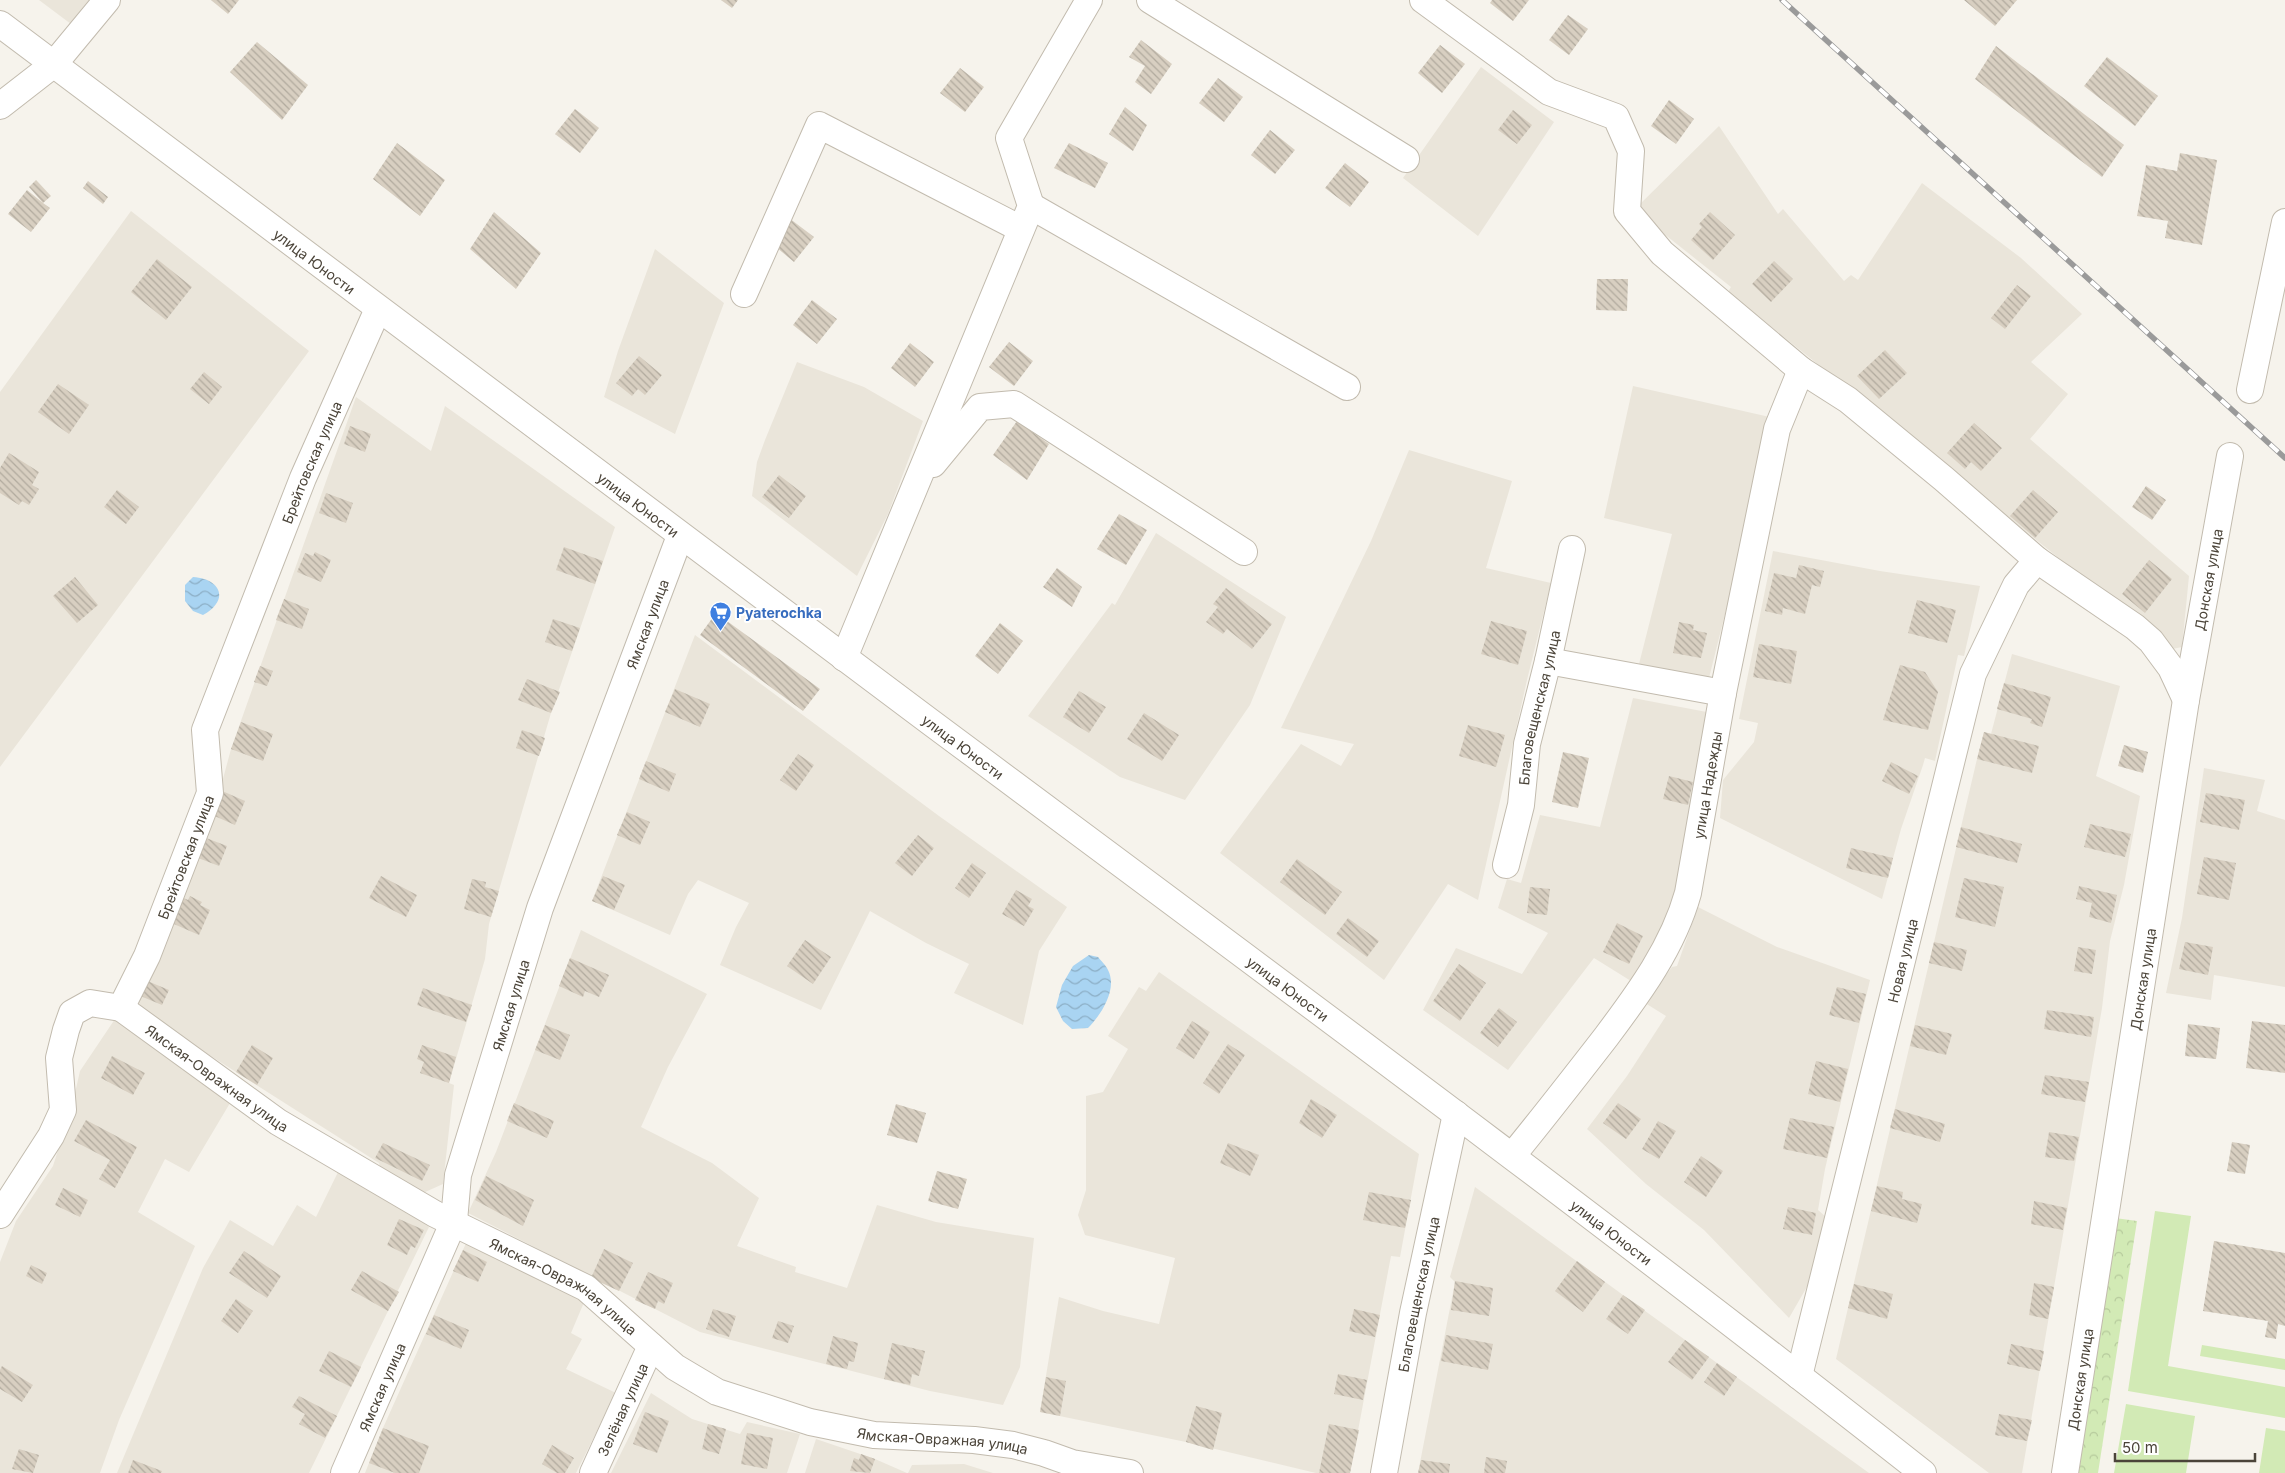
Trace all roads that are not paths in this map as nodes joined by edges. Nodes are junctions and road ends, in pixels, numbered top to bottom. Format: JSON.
{"nodes":[{"id":1,"x":107,"y":0,"type":"edge"},
{"id":2,"x":1089,"y":0,"type":"edge"},
{"id":3,"x":1150,"y":0,"type":"edge"},
{"id":4,"x":1423,"y":0,"type":"edge"},
{"id":5,"x":0,"y":24,"type":"edge"},
{"id":6,"x":54,"y":64,"type":"junction"},
{"id":7,"x":0,"y":106,"type":"edge"},
{"id":8,"x":1406,"y":159,"type":"dead end"},
{"id":9,"x":1031,"y":206,"type":"junction"},
{"id":10,"x":2285,"y":222,"type":"edge"},
{"id":11,"x":1021,"y":230,"type":"junction"},
{"id":12,"x":2280,"y":270,"type":"edge"},
{"id":13,"x":744,"y":294,"type":"dead end"},
{"id":14,"x":378,"y":309,"type":"junction"},
{"id":15,"x":1801,"y":370,"type":"junction"},
{"id":16,"x":1347,"y":387,"type":"dead end"},
{"id":17,"x":2250,"y":390,"type":"dead end"},
{"id":18,"x":2230,"y":456,"type":"dead end"},
{"id":19,"x":915,"y":485,"type":"junction"},
{"id":20,"x":680,"y":536,"type":"junction"},
{"id":21,"x":1572,"y":549,"type":"dead end"},
{"id":22,"x":1244,"y":552,"type":"dead end"},
{"id":23,"x":2037,"y":560,"type":"junction"},
{"id":24,"x":844,"y":658,"type":"junction"},
{"id":25,"x":1548,"y":661,"type":"junction"},
{"id":26,"x":1723,"y":693,"type":"junction"},
{"id":27,"x":2186,"y":700,"type":"junction"},
{"id":28,"x":1506,"y":865,"type":"dead end"},
{"id":29,"x":122,"y":1008,"type":"junction"},
{"id":30,"x":1456,"y":1114,"type":"junction"},
{"id":31,"x":1512,"y":1156,"type":"junction"},
{"id":32,"x":0,"y":1215,"type":"edge"},
{"id":33,"x":454,"y":1221,"type":"junction"},
{"id":34,"x":651,"y":1346,"type":"junction"},
{"id":35,"x":1799,"y":1376,"type":"junction"},
{"id":36,"x":344,"y":1473,"type":"edge"},
{"id":37,"x":593,"y":1473,"type":"edge"},
{"id":38,"x":1130,"y":1473,"type":"edge"},
{"id":39,"x":1384,"y":1473,"type":"edge"},
{"id":40,"x":1923,"y":1473,"type":"edge"},
{"id":41,"x":2065,"y":1473,"type":"edge"}],
"edges":[{"from":1,"to":6,"type":"street"},
{"from":2,"to":9,"type":"street"},
{"from":3,"to":8,"type":"street"},
{"from":4,"to":15,"type":"street"},
{"from":5,"to":6,"type":"street","name":"улица Юности"},
{"from":6,"to":7,"type":"street"},
{"from":6,"to":14,"type":"street","name":"улица Юности"},
{"from":9,"to":11,"type":"street"},
{"from":9,"to":16,"type":"street"},
{"from":10,"to":12,"type":"street"},
{"from":11,"to":13,"type":"street"},
{"from":11,"to":19,"type":"street"},
{"from":12,"to":17,"type":"street"},
{"from":14,"to":20,"type":"street","name":"улица Юности"},
{"from":14,"to":29,"type":"street","name":"Брейтовская улица"},
{"from":15,"to":23,"type":"street"},
{"from":15,"to":26,"type":"street","name":"улица Надежды"},
{"from":18,"to":27,"type":"street","name":"Донская улица"},
{"from":19,"to":22,"type":"street"},
{"from":19,"to":24,"type":"street"},
{"from":20,"to":24,"type":"street","name":"улица Юности"},
{"from":20,"to":33,"type":"street","name":"Ямская улица"},
{"from":21,"to":25,"type":"street","name":"Благовещенская улица"},
{"from":23,"to":27,"type":"street"},
{"from":23,"to":35,"type":"street","name":"Новая улица"},
{"from":24,"to":30,"type":"street","name":"улица Юности"},
{"from":25,"to":26,"type":"street"},
{"from":25,"to":28,"type":"street","name":"Благовещенская улица"},
{"from":26,"to":31,"type":"street","name":"улица Надежды"},
{"from":27,"to":41,"type":"street","name":"Донская улица"},
{"from":29,"to":32,"type":"street"},
{"from":29,"to":33,"type":"street","name":"Ямская-Овражная улица"},
{"from":30,"to":31,"type":"street","name":"улица Юности"},
{"from":30,"to":39,"type":"street","name":"Благовещенская улица"},
{"from":31,"to":35,"type":"street","name":"улица Юности"},
{"from":33,"to":34,"type":"street","name":"Ямская-Овражная улица"},
{"from":33,"to":36,"type":"street","name":"Ямская улица"},
{"from":34,"to":37,"type":"street","name":"Зелёная улица"},
{"from":34,"to":38,"type":"street","name":"Ямская-Овражная улица"},
{"from":35,"to":40,"type":"street","name":"улица Юности"}]}
